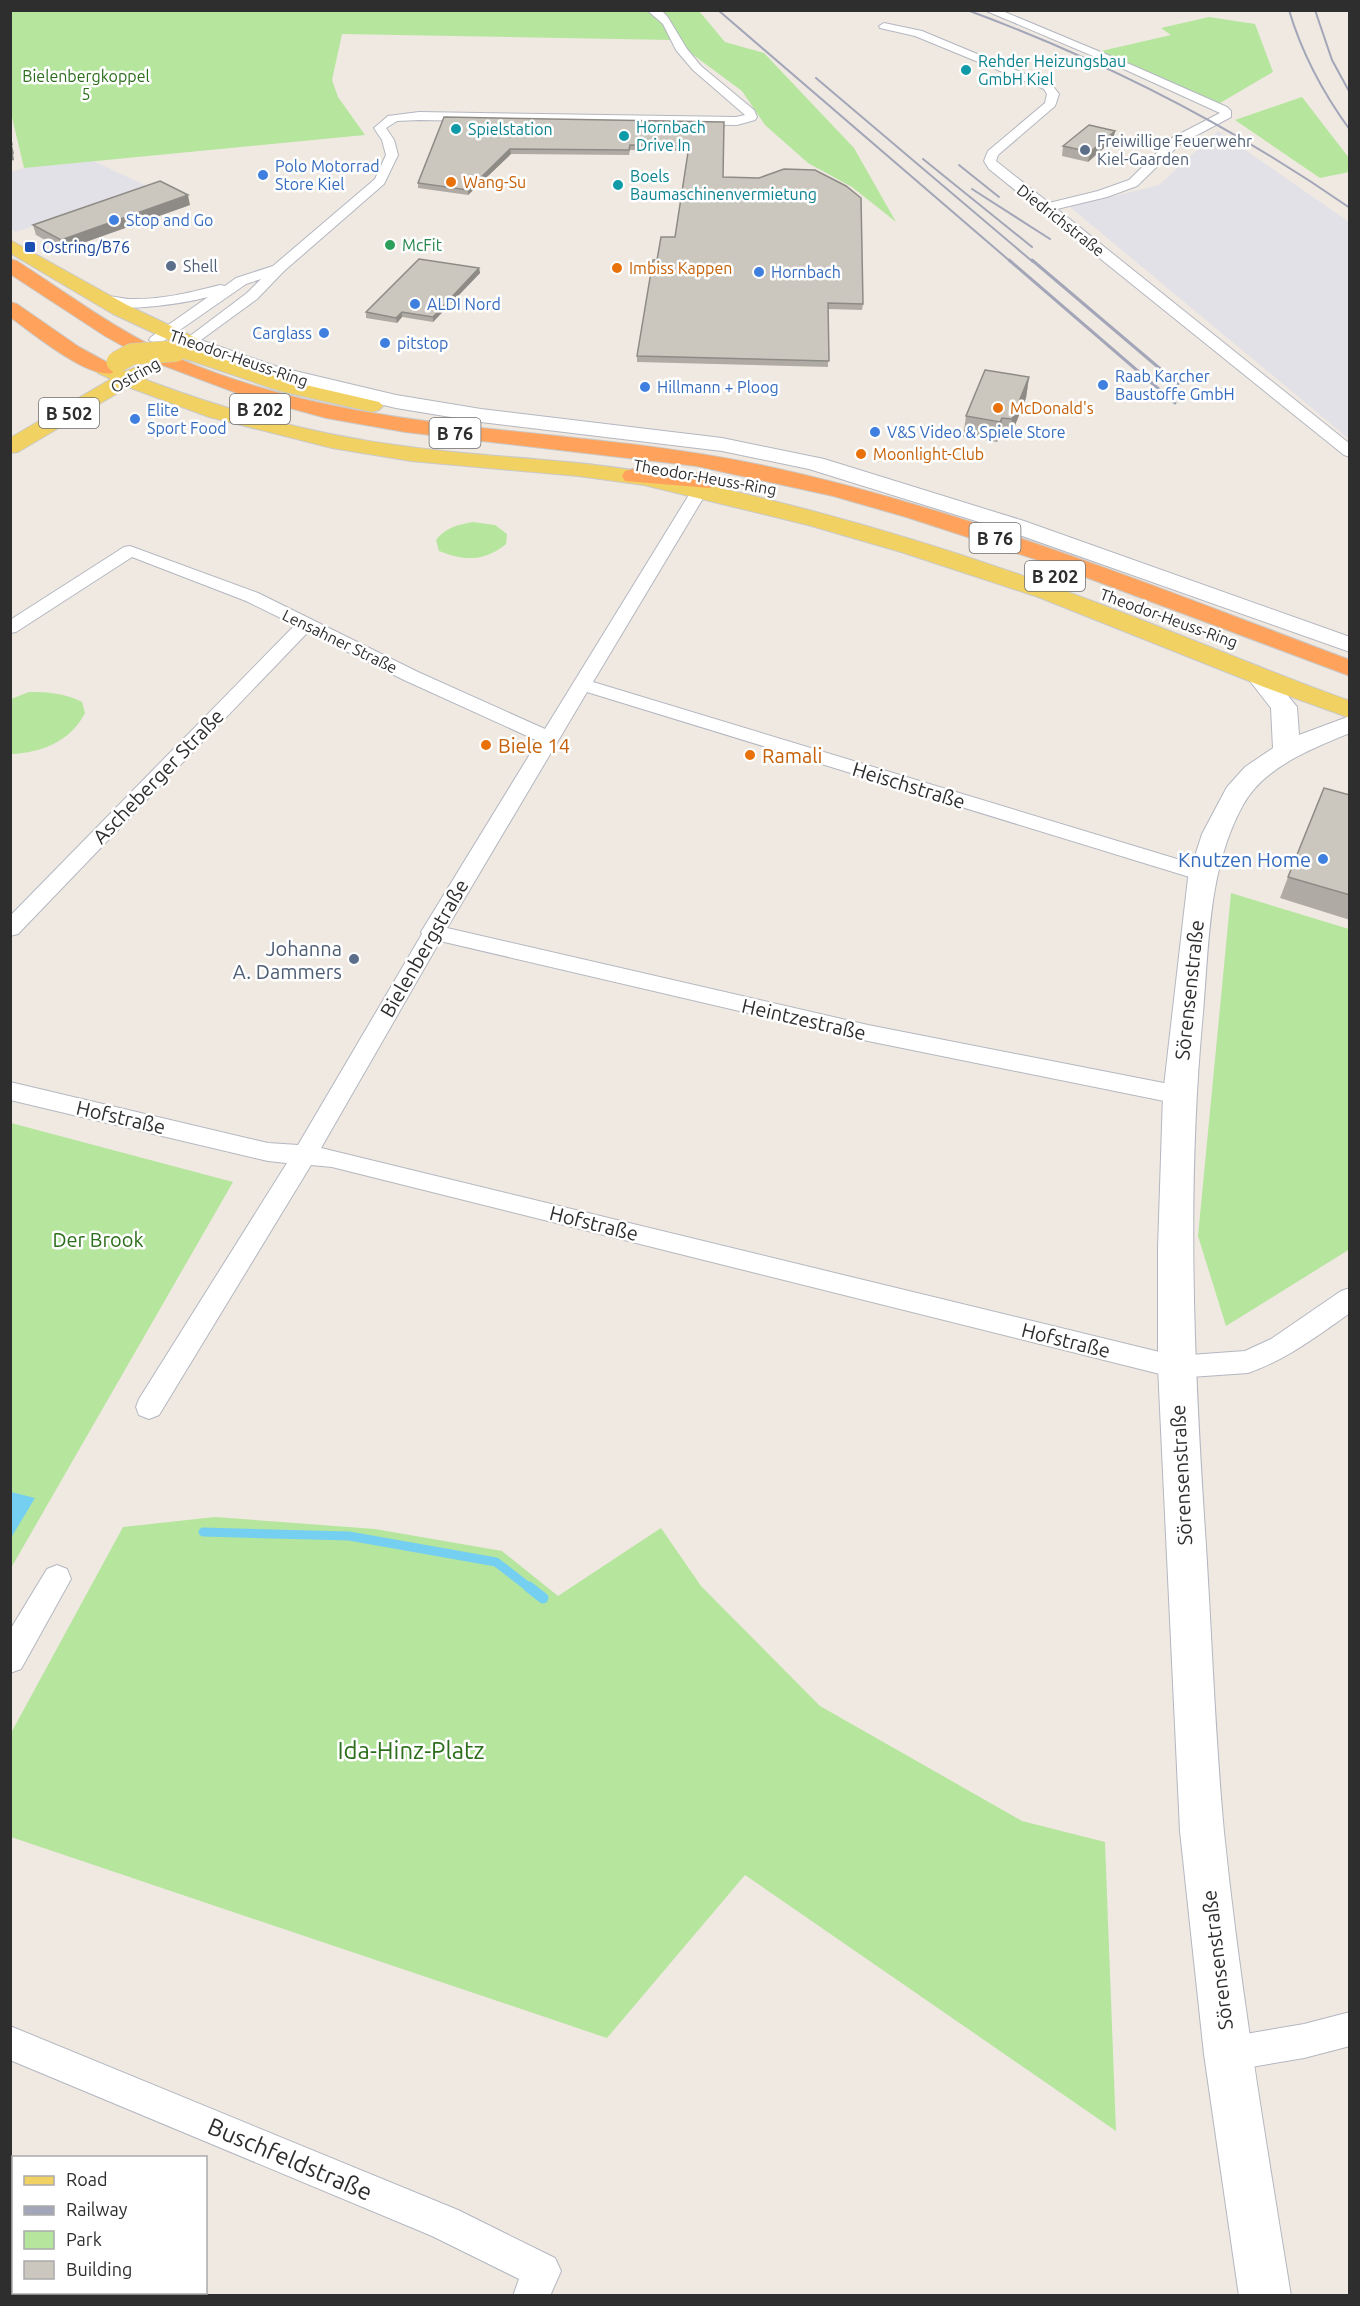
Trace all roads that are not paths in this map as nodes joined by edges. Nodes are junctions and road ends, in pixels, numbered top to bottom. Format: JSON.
{"nodes":[{"id":1,"x":652,"y":10,"type":"edge"},
{"id":2,"x":989,"y":10,"type":"edge"},
{"id":3,"x":884,"y":26,"type":"dead end"},
{"id":4,"x":1047,"y":207,"type":"junction"},
{"id":5,"x":10,"y":245,"type":"edge"},
{"id":6,"x":10,"y":265,"type":"edge"},
{"id":7,"x":279,"y":268,"type":"junction"},
{"id":8,"x":10,"y":283,"type":"edge"},
{"id":9,"x":239,"y":283,"type":"junction"},
{"id":10,"x":100,"y":300,"type":"junction"},
{"id":11,"x":10,"y":308,"type":"edge"},
{"id":12,"x":65,"y":309,"type":"junction"},
{"id":13,"x":177,"y":345,"type":"junction"},
{"id":14,"x":124,"y":368,"type":"junction"},
{"id":15,"x":287,"y":387,"type":"junction"},
{"id":16,"x":353,"y":394,"type":"junction"},
{"id":17,"x":372,"y":406,"type":"joint"},
{"id":18,"x":21,"y":418,"type":"dead end"},
{"id":19,"x":556,"y":444,"type":"junction"},
{"id":20,"x":10,"y":447,"type":"edge"},
{"id":21,"x":1350,"y":452,"type":"edge"},
{"id":22,"x":633,"y":476,"type":"junction"},
{"id":23,"x":757,"y":485,"type":"junction"},
{"id":24,"x":700,"y":490,"type":"junction"},
{"id":25,"x":306,"y":624,"type":"junction"},
{"id":26,"x":1213,"y":626,"type":"junction"},
{"id":27,"x":10,"y":628,"type":"edge"},
{"id":28,"x":1350,"y":645,"type":"edge"},
{"id":29,"x":1350,"y":669,"type":"edge"},
{"id":30,"x":1259,"y":676,"type":"junction"},
{"id":31,"x":581,"y":684,"type":"junction"},
{"id":32,"x":1350,"y":686,"type":"edge"},
{"id":33,"x":1350,"y":710,"type":"edge"},
{"id":34,"x":1350,"y":724,"type":"edge"},
{"id":35,"x":548,"y":738,"type":"junction"},
{"id":36,"x":1287,"y":752,"type":"junction"},
{"id":37,"x":1203,"y":874,"type":"junction"},
{"id":38,"x":18,"y":910,"type":"edge"},
{"id":39,"x":10,"y":929,"type":"edge"},
{"id":40,"x":432,"y":932,"type":"junction"},
{"id":41,"x":10,"y":1091,"type":"edge"},
{"id":42,"x":1179,"y":1095,"type":"junction"},
{"id":43,"x":304,"y":1156,"type":"junction"},
{"id":44,"x":1350,"y":1299,"type":"edge"},
{"id":45,"x":1176,"y":1367,"type":"junction"},
{"id":46,"x":148,"y":1407,"type":"dead end"},
{"id":47,"x":57,"y":1579,"type":"dead end"},
{"id":48,"x":10,"y":1659,"type":"edge"},
{"id":49,"x":1350,"y":2028,"type":"edge"},
{"id":50,"x":10,"y":2043,"type":"edge"},
{"id":51,"x":1228,"y":2054,"type":"junction"},
{"id":52,"x":531,"y":2295,"type":"edge"},
{"id":53,"x":1265,"y":2295,"type":"edge"}],
"edges":[{"from":1,"to":7,"type":"street","name":"Ostring"},
{"from":2,"to":4,"type":"street"},
{"from":3,"to":4,"type":"street","name":"Diedrichstraße"},
{"from":4,"to":21,"type":"street","name":"Diedrichstraße"},
{"from":5,"to":10,"type":"main road","name":"Theodor-Heuss-Ring"},
{"from":6,"to":12,"type":"highway","number":"B 76"},
{"from":7,"to":9,"type":"street","name":"Ostring"},
{"from":7,"to":13,"type":"street","name":"Ostring"},
{"from":8,"to":12,"type":"highway","number":"B 76"},
{"from":9,"to":10,"type":"street","name":"Ostring"},
{"from":9,"to":13,"type":"street","name":"Ostring"},
{"from":10,"to":13,"type":"main road","name":"Theodor-Heuss-Ring"},
{"from":11,"to":14,"type":"highway"},
{"from":12,"to":19,"type":"highway","name":"Theodor-Heuss-Ring","number":"B 76"},
{"from":12,"to":23,"type":"highway","name":"Theodor-Heuss-Ring","number":"B 202"},
{"from":13,"to":14,"type":"main road","name":"Ostring","number":"B 502"},
{"from":13,"to":15,"type":"main road","name":"Theodor-Heuss-Ring"},
{"from":13,"to":16,"type":"main road","name":"Theodor-Heuss-Ring"},
{"from":14,"to":18,"type":"main road","name":"Ostring","number":"B 502"},
{"from":14,"to":20,"type":"main road","name":"Ostring","number":"B 502"},
{"from":14,"to":22,"type":"main road","name":"Theodor-Heuss-Ring"},
{"from":15,"to":16,"type":"main road"},
{"from":15,"to":17,"type":"main road","name":"Theodor-Heuss-Ring"},
{"from":16,"to":28,"type":"main road","name":"Theodor-Heuss-Ring"},
{"from":17,"to":19,"type":"highway","number":"B 76"},
{"from":19,"to":26,"type":"highway","name":"Theodor-Heuss-Ring","number":"B 76"},
{"from":22,"to":23,"type":"highway"},
{"from":22,"to":24,"type":"main road","name":"Theodor-Heuss-Ring"},
{"from":23,"to":26,"type":"highway","name":"Theodor-Heuss-Ring","number":"B 202"},
{"from":24,"to":30,"type":"main road","name":"Theodor-Heuss-Ring"},
{"from":24,"to":31,"type":"street","name":"Bielenbergstraße"},
{"from":25,"to":27,"type":"street","name":"Lensahner Straße"},
{"from":25,"to":35,"type":"street","name":"Lensahner Straße"},
{"from":25,"to":38,"type":"street","name":"Ascheberger Straße"},
{"from":26,"to":29,"type":"highway","name":"Theodor-Heuss-Ring","number":"B 76"},
{"from":26,"to":32,"type":"highway","name":"Theodor-Heuss-Ring","number":"B 76"},
{"from":30,"to":33,"type":"main road","name":"Theodor-Heuss-Ring"},
{"from":30,"to":36,"type":"main road"},
{"from":31,"to":35,"type":"street","name":"Bielenbergstraße"},
{"from":31,"to":37,"type":"street","name":"Heischstraße"},
{"from":34,"to":36,"type":"main road","name":"Sörensenstraße"},
{"from":35,"to":40,"type":"street","name":"Bielenbergstraße"},
{"from":36,"to":37,"type":"main road","name":"Sörensenstraße"},
{"from":37,"to":42,"type":"main road","name":"Sörensenstraße"},
{"from":38,"to":39,"type":"street","name":"Ascheberger Straße"},
{"from":40,"to":42,"type":"street","name":"Heintzestraße"},
{"from":40,"to":43,"type":"street","name":"Bielenbergstraße"},
{"from":41,"to":43,"type":"street","name":"Hofstraße"},
{"from":42,"to":45,"type":"main road","name":"Sörensenstraße"},
{"from":43,"to":45,"type":"street","name":"Hofstraße"},
{"from":43,"to":46,"type":"street","name":"Bielenbergstraße"},
{"from":44,"to":45,"type":"street","name":"Hofstraße"},
{"from":45,"to":51,"type":"main road","name":"Sörensenstraße"},
{"from":47,"to":48,"type":"street"},
{"from":49,"to":51,"type":"street"},
{"from":50,"to":52,"type":"street","name":"Buschfeldstraße"},
{"from":51,"to":53,"type":"main road","name":"Sörensenstraße"}]}
